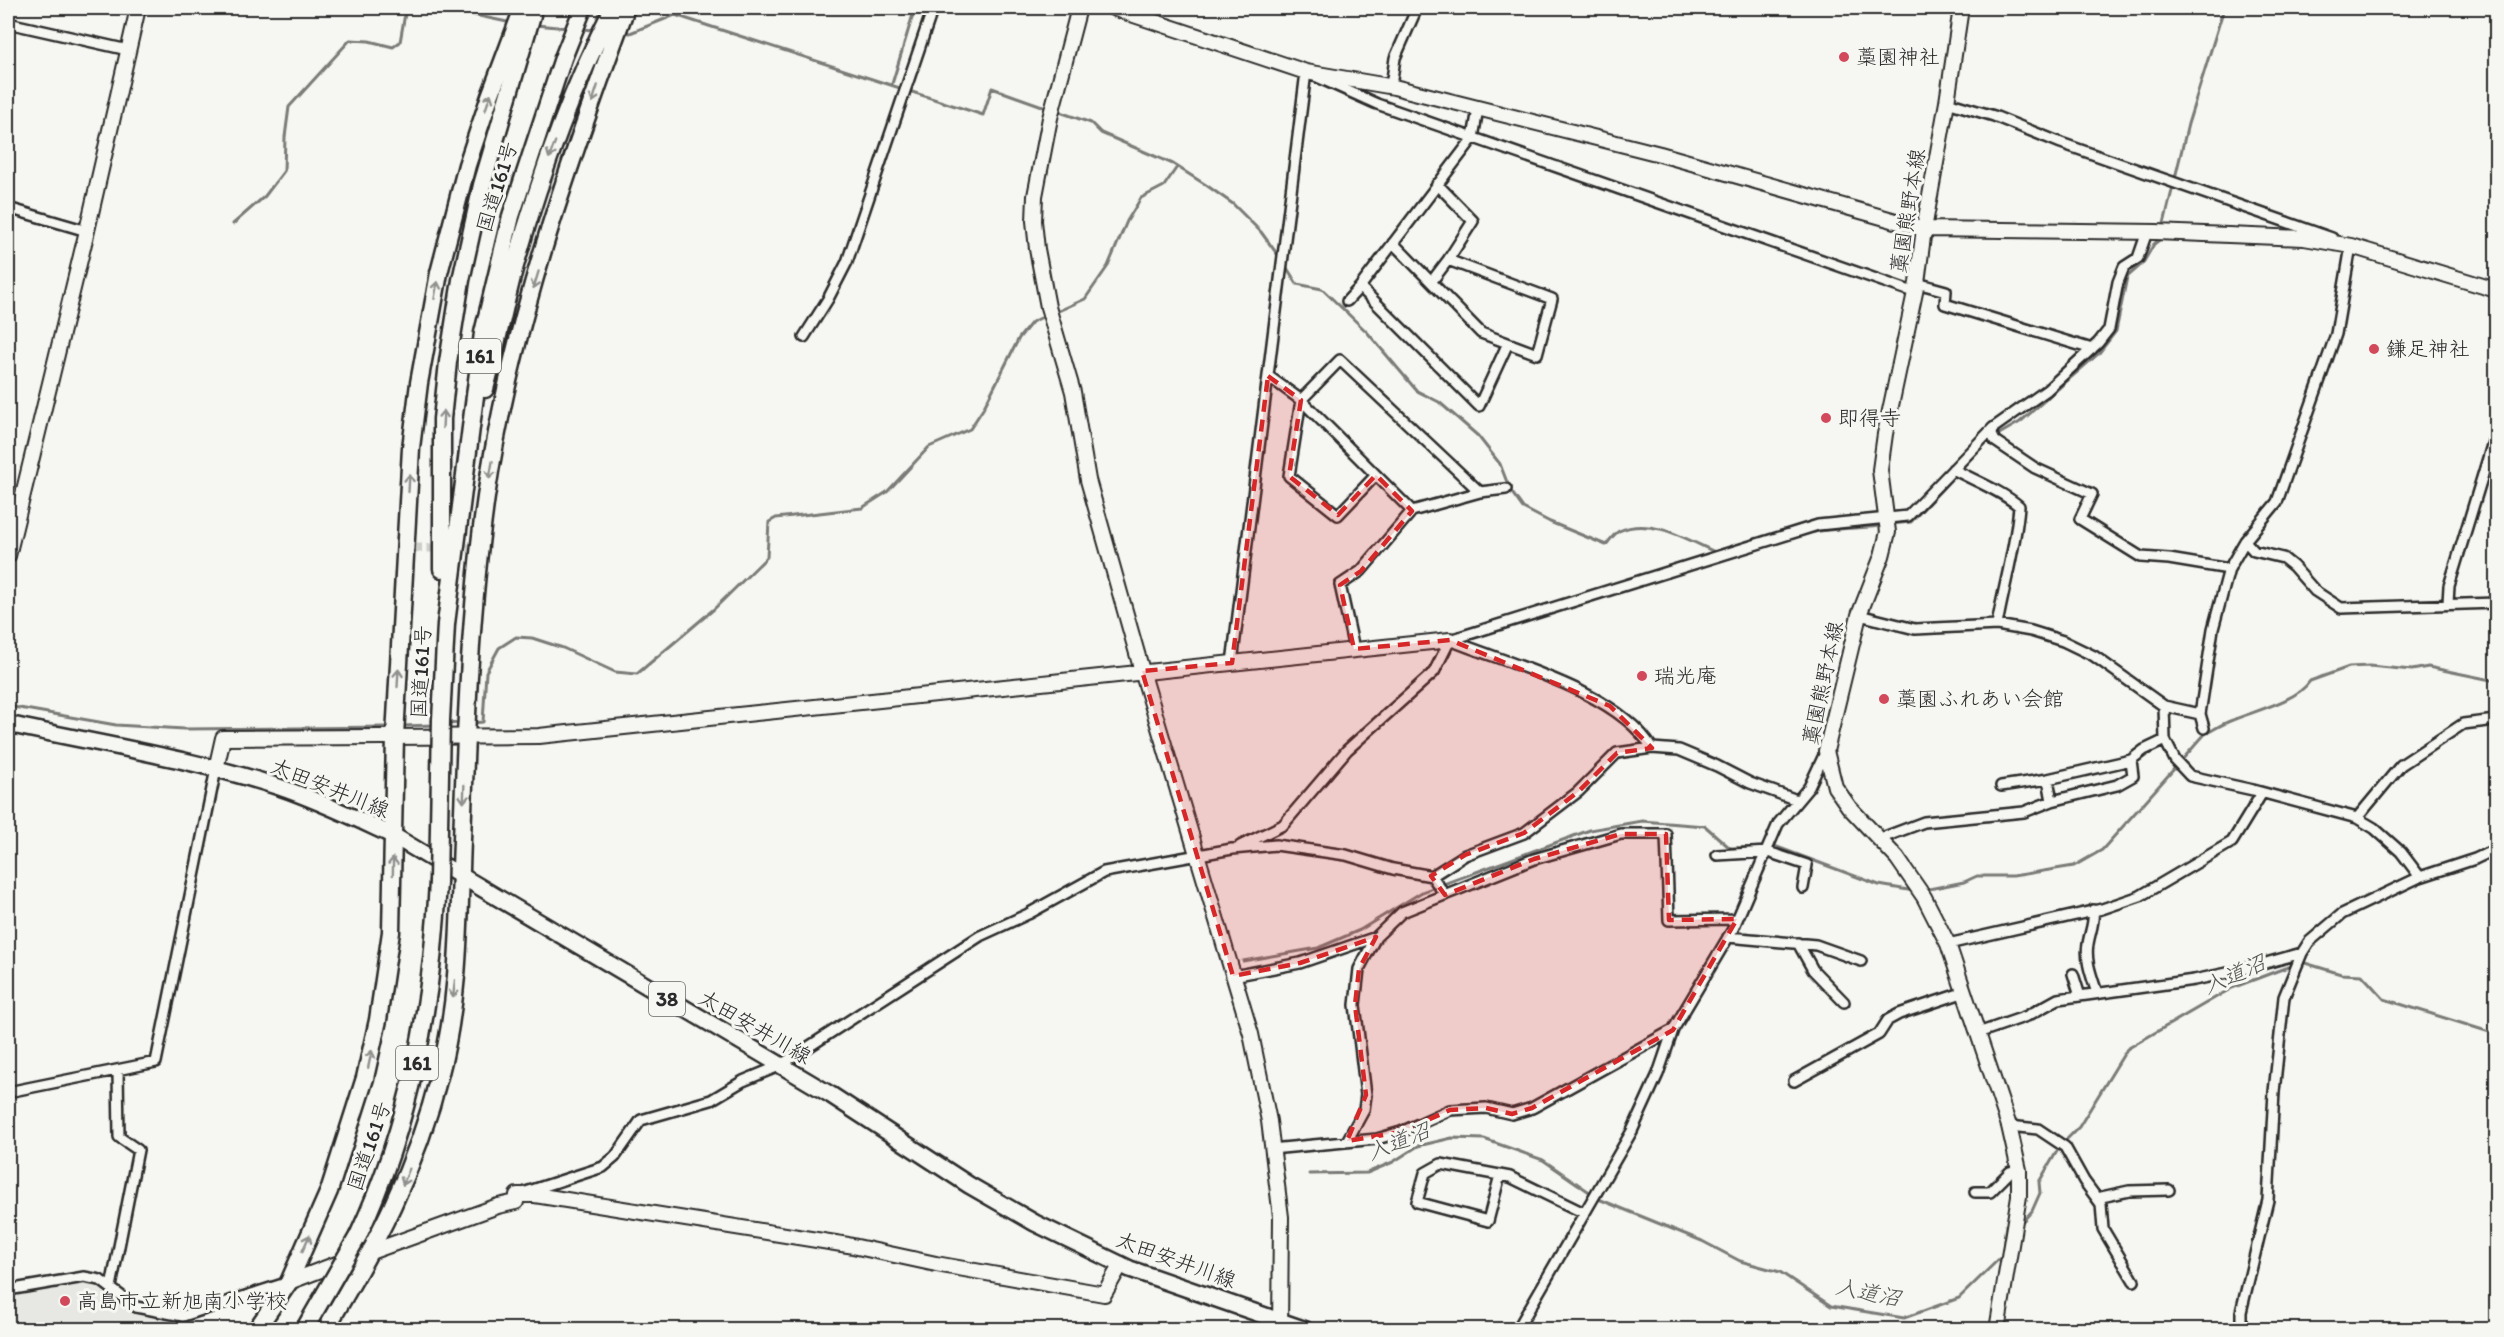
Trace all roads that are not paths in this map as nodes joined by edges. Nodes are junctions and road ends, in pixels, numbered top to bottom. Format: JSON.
{"nodes":[{"id":1,"x":138,"y":8,"type":"edge"},
{"id":2,"x":613,"y":8,"type":"edge"},
{"id":3,"x":626,"y":8,"type":"edge"},
{"id":4,"x":933,"y":8,"type":"edge"},
{"id":5,"x":1079,"y":8,"type":"edge"},
{"id":6,"x":1113,"y":8,"type":"edge"},
{"id":7,"x":1417,"y":8,"type":"edge"},
{"id":8,"x":1961,"y":8,"type":"edge"},
{"id":9,"x":580,"y":14,"type":"edge"},
{"id":10,"x":525,"y":20,"type":"edge"},
{"id":11,"x":8,"y":23,"type":"edge"},
{"id":12,"x":609,"y":31,"type":"junction"},
{"id":13,"x":128,"y":51,"type":"junction"},
{"id":14,"x":1306,"y":72,"type":"junction"},
{"id":15,"x":1391,"y":86,"type":"junction"},
{"id":16,"x":1947,"y":102,"type":"junction"},
{"id":17,"x":1478,"y":108,"type":"junction"},
{"id":18,"x":1473,"y":138,"type":"junction"},
{"id":19,"x":467,"y":165,"type":"junction"},
{"id":20,"x":484,"y":170,"type":"tunnel mouth"},
{"id":21,"x":1437,"y":184,"type":"junction"},
{"id":22,"x":8,"y":208,"type":"edge"},
{"id":23,"x":1924,"y":229,"type":"junction"},
{"id":24,"x":87,"y":231,"type":"junction"},
{"id":25,"x":2147,"y":232,"type":"junction"},
{"id":26,"x":1392,"y":243,"type":"junction"},
{"id":27,"x":2351,"y":246,"type":"junction"},
{"id":28,"x":1448,"y":260,"type":"junction"},
{"id":29,"x":1432,"y":281,"type":"junction"},
{"id":30,"x":1360,"y":287,"type":"junction"},
{"id":31,"x":1917,"y":288,"type":"junction"},
{"id":32,"x":2496,"y":290,"type":"edge"},
{"id":33,"x":1347,"y":301,"type":"dead end"},
{"id":34,"x":804,"y":337,"type":"dead end"},
{"id":35,"x":1508,"y":343,"type":"junction"},
{"id":36,"x":2092,"y":349,"type":"junction"},
{"id":37,"x":1268,"y":376,"type":"junction"},
{"id":38,"x":1301,"y":400,"type":"junction"},
{"id":39,"x":2496,"y":432,"type":"edge"},
{"id":40,"x":1993,"y":435,"type":"junction"},
{"id":41,"x":467,"y":458,"type":"junction"},
{"id":42,"x":1954,"y":469,"type":"junction"},
{"id":43,"x":1376,"y":475,"type":"junction"},
{"id":44,"x":1506,"y":489,"type":"dead end"},
{"id":45,"x":1480,"y":492,"type":"junction"},
{"id":46,"x":1412,"y":511,"type":"junction"},
{"id":47,"x":1888,"y":523,"type":"junction"},
{"id":48,"x":2245,"y":541,"type":"junction"},
{"id":49,"x":8,"y":556,"type":"edge"},
{"id":50,"x":2229,"y":569,"type":"junction"},
{"id":51,"x":2448,"y":603,"type":"junction"},
{"id":52,"x":2496,"y":603,"type":"edge"},
{"id":53,"x":1859,"y":615,"type":"junction"},
{"id":54,"x":446,"y":624,"type":"junction"},
{"id":55,"x":1997,"y":625,"type":"junction"},
{"id":56,"x":1450,"y":640,"type":"junction"},
{"id":57,"x":1354,"y":649,"type":"junction"},
{"id":58,"x":1232,"y":663,"type":"junction"},
{"id":59,"x":1142,"y":671,"type":"junction"},
{"id":60,"x":2164,"y":706,"type":"junction"},
{"id":61,"x":2200,"y":714,"type":"junction"},
{"id":62,"x":2496,"y":720,"type":"edge"},
{"id":63,"x":8,"y":724,"type":"edge"},
{"id":64,"x":2204,"y":728,"type":"dead end"},
{"id":65,"x":466,"y":735,"type":"junction"},
{"id":66,"x":395,"y":736,"type":"junction"},
{"id":67,"x":2165,"y":740,"type":"junction"},
{"id":68,"x":1652,"y":748,"type":"junction"},
{"id":69,"x":1826,"y":751,"type":"junction"},
{"id":70,"x":2131,"y":760,"type":"junction"},
{"id":71,"x":216,"y":769,"type":"junction"},
{"id":72,"x":2048,"y":779,"type":"junction"},
{"id":73,"x":2001,"y":786,"type":"dead end"},
{"id":74,"x":2262,"y":793,"type":"junction"},
{"id":75,"x":1797,"y":800,"type":"junction"},
{"id":76,"x":2052,"y":801,"type":"junction"},
{"id":77,"x":2357,"y":818,"type":"junction"},
{"id":78,"x":392,"y":835,"type":"junction"},
{"id":79,"x":1879,"y":839,"type":"junction"},
{"id":80,"x":1232,"y":849,"type":"junction"},
{"id":81,"x":2496,"y":849,"type":"edge"},
{"id":82,"x":1768,"y":852,"type":"junction"},
{"id":83,"x":1717,"y":855,"type":"dead end"},
{"id":84,"x":1197,"y":856,"type":"junction"},
{"id":85,"x":460,"y":876,"type":"junction"},
{"id":86,"x":2420,"y":877,"type":"junction"},
{"id":87,"x":1433,"y":878,"type":"junction"},
{"id":88,"x":1803,"y":888,"type":"dead end"},
{"id":89,"x":1444,"y":894,"type":"junction"},
{"id":90,"x":2093,"y":910,"type":"junction"},
{"id":91,"x":1737,"y":919,"type":"junction"},
{"id":92,"x":1376,"y":937,"type":"junction"},
{"id":93,"x":1728,"y":937,"type":"junction"},
{"id":94,"x":1798,"y":943,"type":"junction"},
{"id":95,"x":1948,"y":944,"type":"junction"},
{"id":96,"x":2301,"y":955,"type":"junction"},
{"id":97,"x":1861,"y":961,"type":"dead end"},
{"id":98,"x":2073,"y":974,"type":"dead end"},
{"id":99,"x":1233,"y":976,"type":"junction"},
{"id":100,"x":1965,"y":992,"type":"junction"},
{"id":101,"x":2097,"y":993,"type":"junction"},
{"id":102,"x":2080,"y":996,"type":"junction"},
{"id":103,"x":1844,"y":1002,"type":"dead end"},
{"id":104,"x":1673,"y":1030,"type":"junction"},
{"id":105,"x":1978,"y":1033,"type":"junction"},
{"id":106,"x":779,"y":1066,"type":"junction"},
{"id":107,"x":118,"y":1071,"type":"junction"},
{"id":108,"x":1794,"y":1081,"type":"dead end"},
{"id":109,"x":8,"y":1092,"type":"edge"},
{"id":110,"x":2009,"y":1126,"type":"junction"},
{"id":111,"x":1347,"y":1142,"type":"junction"},
{"id":112,"x":1271,"y":1149,"type":"junction"},
{"id":113,"x":2019,"y":1170,"type":"junction"},
{"id":114,"x":1500,"y":1175,"type":"junction"},
{"id":115,"x":2169,"y":1190,"type":"dead end"},
{"id":116,"x":1975,"y":1192,"type":"dead end"},
{"id":117,"x":517,"y":1195,"type":"junction"},
{"id":118,"x":2097,"y":1198,"type":"junction"},
{"id":119,"x":1584,"y":1213,"type":"junction"},
{"id":120,"x":372,"y":1251,"type":"junction"},
{"id":121,"x":1121,"y":1264,"type":"junction"},
{"id":122,"x":2134,"y":1281,"type":"dead end"},
{"id":123,"x":289,"y":1282,"type":"junction"},
{"id":124,"x":111,"y":1287,"type":"junction"},
{"id":125,"x":8,"y":1290,"type":"edge"},
{"id":126,"x":1281,"y":1325,"type":"edge"},
{"id":127,"x":256,"y":1329,"type":"edge"},
{"id":128,"x":304,"y":1329,"type":"edge"},
{"id":129,"x":325,"y":1329,"type":"edge"},
{"id":130,"x":1306,"y":1329,"type":"edge"},
{"id":131,"x":1517,"y":1329,"type":"edge"},
{"id":132,"x":1997,"y":1329,"type":"edge"},
{"id":133,"x":2241,"y":1329,"type":"edge"}],
"edges":[{"from":1,"to":13,"type":"street"},
{"from":2,"to":12,"type":"highway"},
{"from":3,"to":12,"type":"highway"},
{"from":4,"to":34,"type":"street"},
{"from":5,"to":59,"type":"street"},
{"from":6,"to":14,"type":"street"},
{"from":7,"to":15,"type":"street"},
{"from":8,"to":16,"type":"street","name":"藁園熊野本線"},
{"from":9,"to":41,"type":"highway","name":"国道161号","number":"161"},
{"from":19,"to":10,"type":"highway","one_way":true},
{"from":54,"to":10,"type":"highway","one_way":true},
{"from":11,"to":13,"type":"street"},
{"from":12,"to":41,"type":"highway","one_way":true},
{"from":12,"to":65,"type":"highway","one_way":true},
{"from":13,"to":24,"type":"street"},
{"from":14,"to":15,"type":"street"},
{"from":14,"to":18,"type":"street"},
{"from":14,"to":37,"type":"street"},
{"from":15,"to":17,"type":"street"},
{"from":16,"to":23,"type":"street","name":"藁園熊野本線"},
{"from":16,"to":27,"type":"street"},
{"from":17,"to":18,"type":"street"},
{"from":17,"to":23,"type":"street"},
{"from":18,"to":21,"type":"street"},
{"from":18,"to":31,"type":"street"},
{"from":19,"to":20,"type":"street"},
{"from":66,"to":19,"type":"highway","one_way":true},
{"from":21,"to":26,"type":"street"},
{"from":21,"to":28,"type":"street"},
{"from":22,"to":24,"type":"street"},
{"from":23,"to":25,"type":"street"},
{"from":23,"to":31,"type":"street","name":"藁園熊野本線"},
{"from":24,"to":49,"type":"street"},
{"from":25,"to":27,"type":"street"},
{"from":25,"to":36,"type":"street"},
{"from":26,"to":29,"type":"street"},
{"from":26,"to":30,"type":"street"},
{"from":27,"to":32,"type":"street"},
{"from":27,"to":48,"type":"street"},
{"from":28,"to":29,"type":"street"},
{"from":28,"to":35,"type":"street"},
{"from":29,"to":35,"type":"street"},
{"from":30,"to":33,"type":"street"},
{"from":30,"to":35,"type":"street"},
{"from":31,"to":36,"type":"street"},
{"from":31,"to":47,"type":"street","name":"藁園熊野本線"},
{"from":36,"to":40,"type":"street"},
{"from":37,"to":38,"type":"street"},
{"from":37,"to":58,"type":"street"},
{"from":38,"to":43,"type":"street"},
{"from":38,"to":43,"type":"street"},
{"from":38,"to":45,"type":"street"},
{"from":39,"to":51,"type":"street"},
{"from":40,"to":42,"type":"street"},
{"from":40,"to":50,"type":"street"},
{"from":41,"to":54,"type":"highway","name":"国道161号","number":"161"},
{"from":42,"to":47,"type":"street"},
{"from":42,"to":55,"type":"street"},
{"from":43,"to":46,"type":"street"},
{"from":44,"to":45,"type":"street"},
{"from":45,"to":46,"type":"street"},
{"from":46,"to":57,"type":"street"},
{"from":47,"to":53,"type":"street","name":"藁園熊野本線"},
{"from":47,"to":56,"type":"street"},
{"from":48,"to":50,"type":"street"},
{"from":48,"to":51,"type":"street"},
{"from":50,"to":61,"type":"street"},
{"from":51,"to":52,"type":"street"},
{"from":53,"to":55,"type":"street"},
{"from":53,"to":69,"type":"street","name":"藁園熊野本線"},
{"from":54,"to":128,"type":"highway","name":"国道161号","number":"161","bridge":true},
{"from":55,"to":60,"type":"street"},
{"from":56,"to":57,"type":"street"},
{"from":56,"to":68,"type":"street"},
{"from":56,"to":80,"type":"street"},
{"from":57,"to":58,"type":"street"},
{"from":58,"to":59,"type":"street"},
{"from":59,"to":65,"type":"street"},
{"from":59,"to":84,"type":"street"},
{"from":60,"to":61,"type":"street"},
{"from":60,"to":67,"type":"street"},
{"from":61,"to":64,"type":"street"},
{"from":62,"to":77,"type":"street"},
{"from":63,"to":71,"type":"main road","name":"太田安井川線","number":"38"},
{"from":65,"to":66,"type":"street"},
{"from":65,"to":85,"type":"highway","one_way":true},
{"from":66,"to":71,"type":"street"},
{"from":66,"to":78,"type":"highway"},
{"from":67,"to":70,"type":"street"},
{"from":67,"to":74,"type":"street"},
{"from":68,"to":75,"type":"street"},
{"from":68,"to":87,"type":"street"},
{"from":69,"to":75,"type":"street"},
{"from":69,"to":79,"type":"street","name":"藁園熊野本線"},
{"from":70,"to":72,"type":"street"},
{"from":70,"to":76,"type":"street"},
{"from":71,"to":78,"type":"main road","name":"太田安井川線","number":"38"},
{"from":71,"to":107,"type":"street"},
{"from":72,"to":73,"type":"street"},
{"from":72,"to":76,"type":"street"},
{"from":74,"to":77,"type":"street"},
{"from":74,"to":90,"type":"street"},
{"from":75,"to":82,"type":"street"},
{"from":76,"to":79,"type":"street"},
{"from":77,"to":86,"type":"street"},
{"from":78,"to":85,"type":"main road","name":"太田安井川線","number":"38"},
{"from":123,"to":78,"type":"highway","one_way":true},
{"from":79,"to":95,"type":"street","name":"藁園熊野本線"},
{"from":80,"to":84,"type":"street"},
{"from":80,"to":87,"type":"street"},
{"from":81,"to":86,"type":"street"},
{"from":82,"to":83,"type":"street"},
{"from":82,"to":88,"type":"street"},
{"from":82,"to":91,"type":"street"},
{"from":84,"to":99,"type":"street"},
{"from":84,"to":106,"type":"street"},
{"from":85,"to":106,"type":"main road","name":"太田安井川線","number":"38"},
{"from":85,"to":120,"type":"highway","one_way":true},
{"from":86,"to":96,"type":"street"},
{"from":87,"to":89,"type":"street"},
{"from":89,"to":91,"type":"street"},
{"from":89,"to":92,"type":"street"},
{"from":90,"to":95,"type":"street"},
{"from":90,"to":101,"type":"street"},
{"from":91,"to":93,"type":"street"},
{"from":92,"to":99,"type":"street"},
{"from":92,"to":111,"type":"street"},
{"from":93,"to":94,"type":"street"},
{"from":93,"to":104,"type":"street"},
{"from":94,"to":97,"type":"street"},
{"from":94,"to":103,"type":"street"},
{"from":95,"to":100,"type":"street","name":"藁園熊野本線"},
{"from":96,"to":101,"type":"street"},
{"from":96,"to":133,"type":"street"},
{"from":98,"to":102,"type":"street"},
{"from":99,"to":112,"type":"street"},
{"from":100,"to":105,"type":"street","name":"藁園熊野本線"},
{"from":100,"to":108,"type":"street"},
{"from":101,"to":102,"type":"street"},
{"from":102,"to":105,"type":"street"},
{"from":104,"to":111,"type":"street"},
{"from":104,"to":119,"type":"street"},
{"from":105,"to":110,"type":"street","name":"藁園熊野本線"},
{"from":106,"to":117,"type":"street"},
{"from":106,"to":121,"type":"main road","name":"太田安井川線","number":"38"},
{"from":107,"to":109,"type":"street"},
{"from":107,"to":124,"type":"street"},
{"from":110,"to":113,"type":"street","name":"藁園熊野本線"},
{"from":110,"to":118,"type":"street"},
{"from":111,"to":112,"type":"street"},
{"from":112,"to":126,"type":"street"},
{"from":113,"to":116,"type":"street"},
{"from":113,"to":132,"type":"street","name":"藁園熊野本線"},
{"from":114,"to":114,"type":"street"},
{"from":114,"to":119,"type":"street"},
{"from":115,"to":118,"type":"street"},
{"from":117,"to":120,"type":"street"},
{"from":117,"to":121,"type":"street"},
{"from":118,"to":122,"type":"street"},
{"from":119,"to":131,"type":"street"},
{"from":120,"to":123,"type":"street"},
{"from":120,"to":129,"type":"highway"},
{"from":121,"to":126,"type":"main road","name":"太田安井川線","number":"38"},
{"from":123,"to":124,"type":"street"},
{"from":123,"to":127,"type":"highway"},
{"from":124,"to":125,"type":"street"},
{"from":126,"to":130,"type":"main road","name":"太田安井川線","number":"38"}]}
